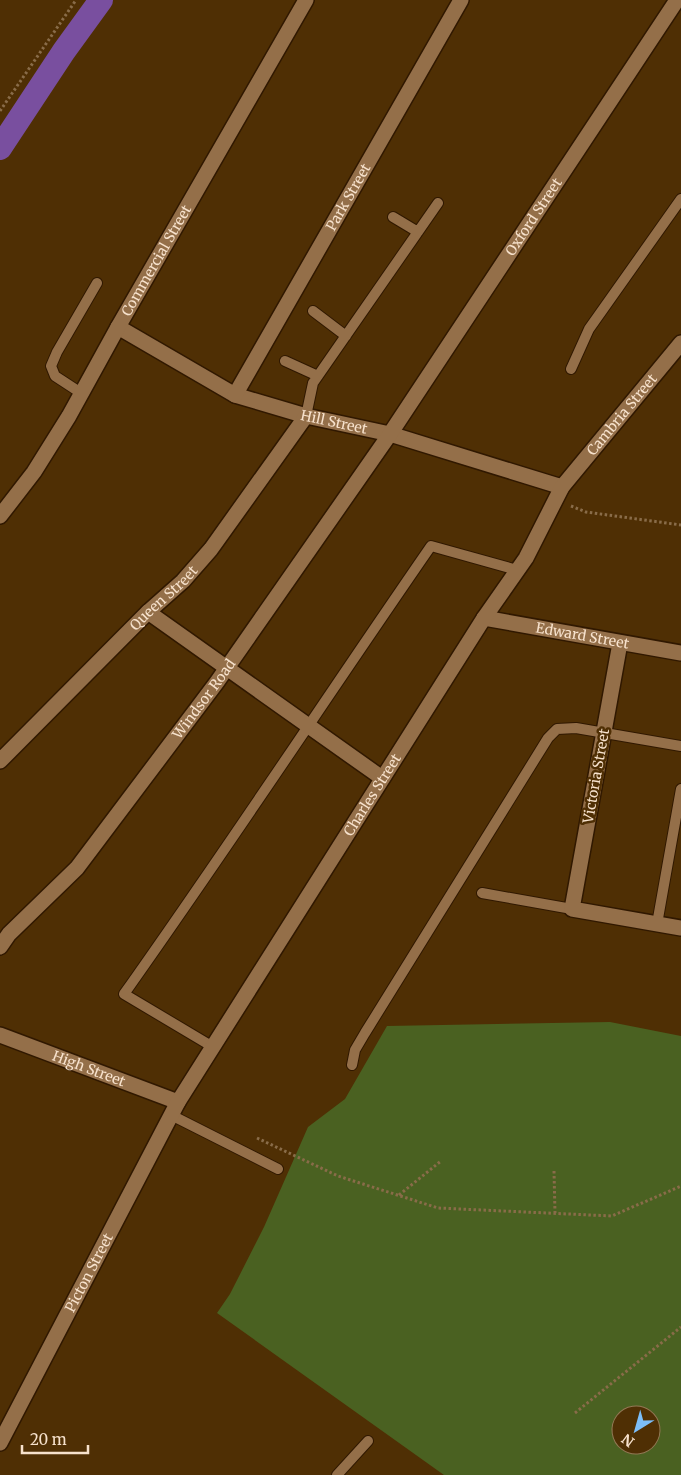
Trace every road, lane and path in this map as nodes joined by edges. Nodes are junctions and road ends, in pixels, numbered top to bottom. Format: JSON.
{"nodes":[{"id":1,"x":76,"y":0,"type":"edge"},
{"id":2,"x":306,"y":0,"type":"edge"},
{"id":3,"x":461,"y":0,"type":"edge"},
{"id":4,"x":677,"y":0,"type":"edge"},
{"id":5,"x":0,"y":112,"type":"edge"},
{"id":6,"x":681,"y":199,"type":"edge"},
{"id":7,"x":438,"y":203,"type":"dead end"},
{"id":8,"x":393,"y":217,"type":"dead end"},
{"id":9,"x":418,"y":232,"type":"junction"},
{"id":10,"x":97,"y":282,"type":"dead end"},
{"id":11,"x":313,"y":311,"type":"dead end"},
{"id":12,"x":118,"y":328,"type":"junction"},
{"id":13,"x":346,"y":336,"type":"junction"},
{"id":14,"x":681,"y":344,"type":"edge"},
{"id":15,"x":285,"y":361,"type":"dead end"},
{"id":16,"x":571,"y":370,"type":"dead end"},
{"id":17,"x":318,"y":376,"type":"junction"},
{"id":18,"x":82,"y":394,"type":"junction"},
{"id":19,"x":235,"y":395,"type":"junction"},
{"id":20,"x":306,"y":416,"type":"junction"},
{"id":21,"x":390,"y":434,"type":"junction"},
{"id":22,"x":558,"y":493,"type":"junction"},
{"id":23,"x":0,"y":516,"type":"edge"},
{"id":24,"x":681,"y":525,"type":"edge"},
{"id":25,"x":517,"y":570,"type":"junction"},
{"id":26,"x":148,"y":612,"type":"junction"},
{"id":27,"x":484,"y":618,"type":"junction"},
{"id":28,"x":620,"y":642,"type":"junction"},
{"id":29,"x":681,"y":653,"type":"edge"},
{"id":30,"x":227,"y":668,"type":"junction"},
{"id":31,"x":307,"y":726,"type":"junction"},
{"id":32,"x":604,"y":732,"type":"junction"},
{"id":33,"x":681,"y":746,"type":"edge"},
{"id":34,"x":0,"y":761,"type":"edge"},
{"id":35,"x":382,"y":778,"type":"junction"},
{"id":36,"x":681,"y":789,"type":"edge"},
{"id":37,"x":482,"y":892,"type":"dead end"},
{"id":38,"x":572,"y":909,"type":"junction"},
{"id":39,"x":657,"y":924,"type":"junction"},
{"id":40,"x":681,"y":928,"type":"edge"},
{"id":41,"x":0,"y":947,"type":"edge"},
{"id":42,"x":0,"y":1035,"type":"edge"},
{"id":43,"x":213,"y":1046,"type":"junction"},
{"id":44,"x":352,"y":1066,"type":"dead end"},
{"id":45,"x":178,"y":1102,"type":"junction"},
{"id":46,"x":171,"y":1116,"type":"junction"},
{"id":47,"x":249,"y":1134,"type":"dead end"},
{"id":48,"x":441,"y":1161,"type":"dead end"},
{"id":49,"x":278,"y":1170,"type":"dead end"},
{"id":50,"x":554,"y":1171,"type":"dead end"},
{"id":51,"x":681,"y":1186,"type":"edge"},
{"id":52,"x":399,"y":1195,"type":"junction"},
{"id":53,"x":555,"y":1213,"type":"junction"},
{"id":54,"x":681,"y":1327,"type":"edge"},
{"id":55,"x":575,"y":1413,"type":"dead end"},
{"id":56,"x":368,"y":1441,"type":"dead end"},
{"id":57,"x":0,"y":1443,"type":"edge"},
{"id":58,"x":336,"y":1475,"type":"edge"}],
"edges":[{"from":1,"to":5,"type":"path"},
{"from":2,"to":12,"type":"street","name":"Commercial Street"},
{"from":3,"to":19,"type":"street","name":"Park Street"},
{"from":4,"to":21,"type":"street","name":"Oxford Street"},
{"from":6,"to":16,"type":"lane"},
{"from":7,"to":9,"type":"lane"},
{"from":8,"to":9,"type":"lane"},
{"from":9,"to":13,"type":"lane"},
{"from":10,"to":18,"type":"lane"},
{"from":11,"to":13,"type":"lane"},
{"from":12,"to":18,"type":"street","name":"Commercial Street"},
{"from":12,"to":19,"type":"street","name":"Hill Street"},
{"from":13,"to":17,"type":"lane"},
{"from":14,"to":22,"type":"street","name":"Cambria Street"},
{"from":15,"to":17,"type":"lane"},
{"from":17,"to":20,"type":"lane"},
{"from":18,"to":23,"type":"street","name":"Commercial Street"},
{"from":19,"to":20,"type":"street","name":"Hill Street"},
{"from":20,"to":21,"type":"street","name":"Hill Street"},
{"from":20,"to":26,"type":"street","name":"Queen Street"},
{"from":21,"to":22,"type":"street","name":"Hill Street"},
{"from":21,"to":30,"type":"street","name":"Windsor Road"},
{"from":22,"to":24,"type":"path"},
{"from":22,"to":25,"type":"street","name":"Charles Street"},
{"from":25,"to":27,"type":"street","name":"Charles Street"},
{"from":25,"to":31,"type":"lane"},
{"from":26,"to":30,"type":"street"},
{"from":26,"to":34,"type":"street","name":"Queen Street"},
{"from":27,"to":28,"type":"street","name":"Edward Street"},
{"from":27,"to":35,"type":"street","name":"Charles Street"},
{"from":28,"to":29,"type":"street","name":"Edward Street"},
{"from":28,"to":32,"type":"street","name":"Victoria Street"},
{"from":30,"to":31,"type":"street"},
{"from":30,"to":41,"type":"street","name":"Windsor Road"},
{"from":31,"to":35,"type":"street"},
{"from":31,"to":43,"type":"lane"},
{"from":32,"to":33,"type":"lane"},
{"from":32,"to":38,"type":"street","name":"Victoria Street"},
{"from":32,"to":44,"type":"lane"},
{"from":35,"to":43,"type":"street","name":"Charles Street"},
{"from":36,"to":39,"type":"lane"},
{"from":37,"to":38,"type":"lane"},
{"from":38,"to":39,"type":"street"},
{"from":39,"to":40,"type":"street"},
{"from":42,"to":45,"type":"street","name":"High Street"},
{"from":43,"to":45,"type":"street","name":"Charles Street"},
{"from":45,"to":46,"type":"street","name":"Picton Street"},
{"from":46,"to":49,"type":"lane"},
{"from":46,"to":57,"type":"street","name":"Picton Street"},
{"from":47,"to":52,"type":"path"},
{"from":48,"to":52,"type":"path"},
{"from":50,"to":53,"type":"path"},
{"from":51,"to":53,"type":"path"},
{"from":52,"to":53,"type":"path"},
{"from":54,"to":55,"type":"path"},
{"from":56,"to":58,"type":"lane"}]}
